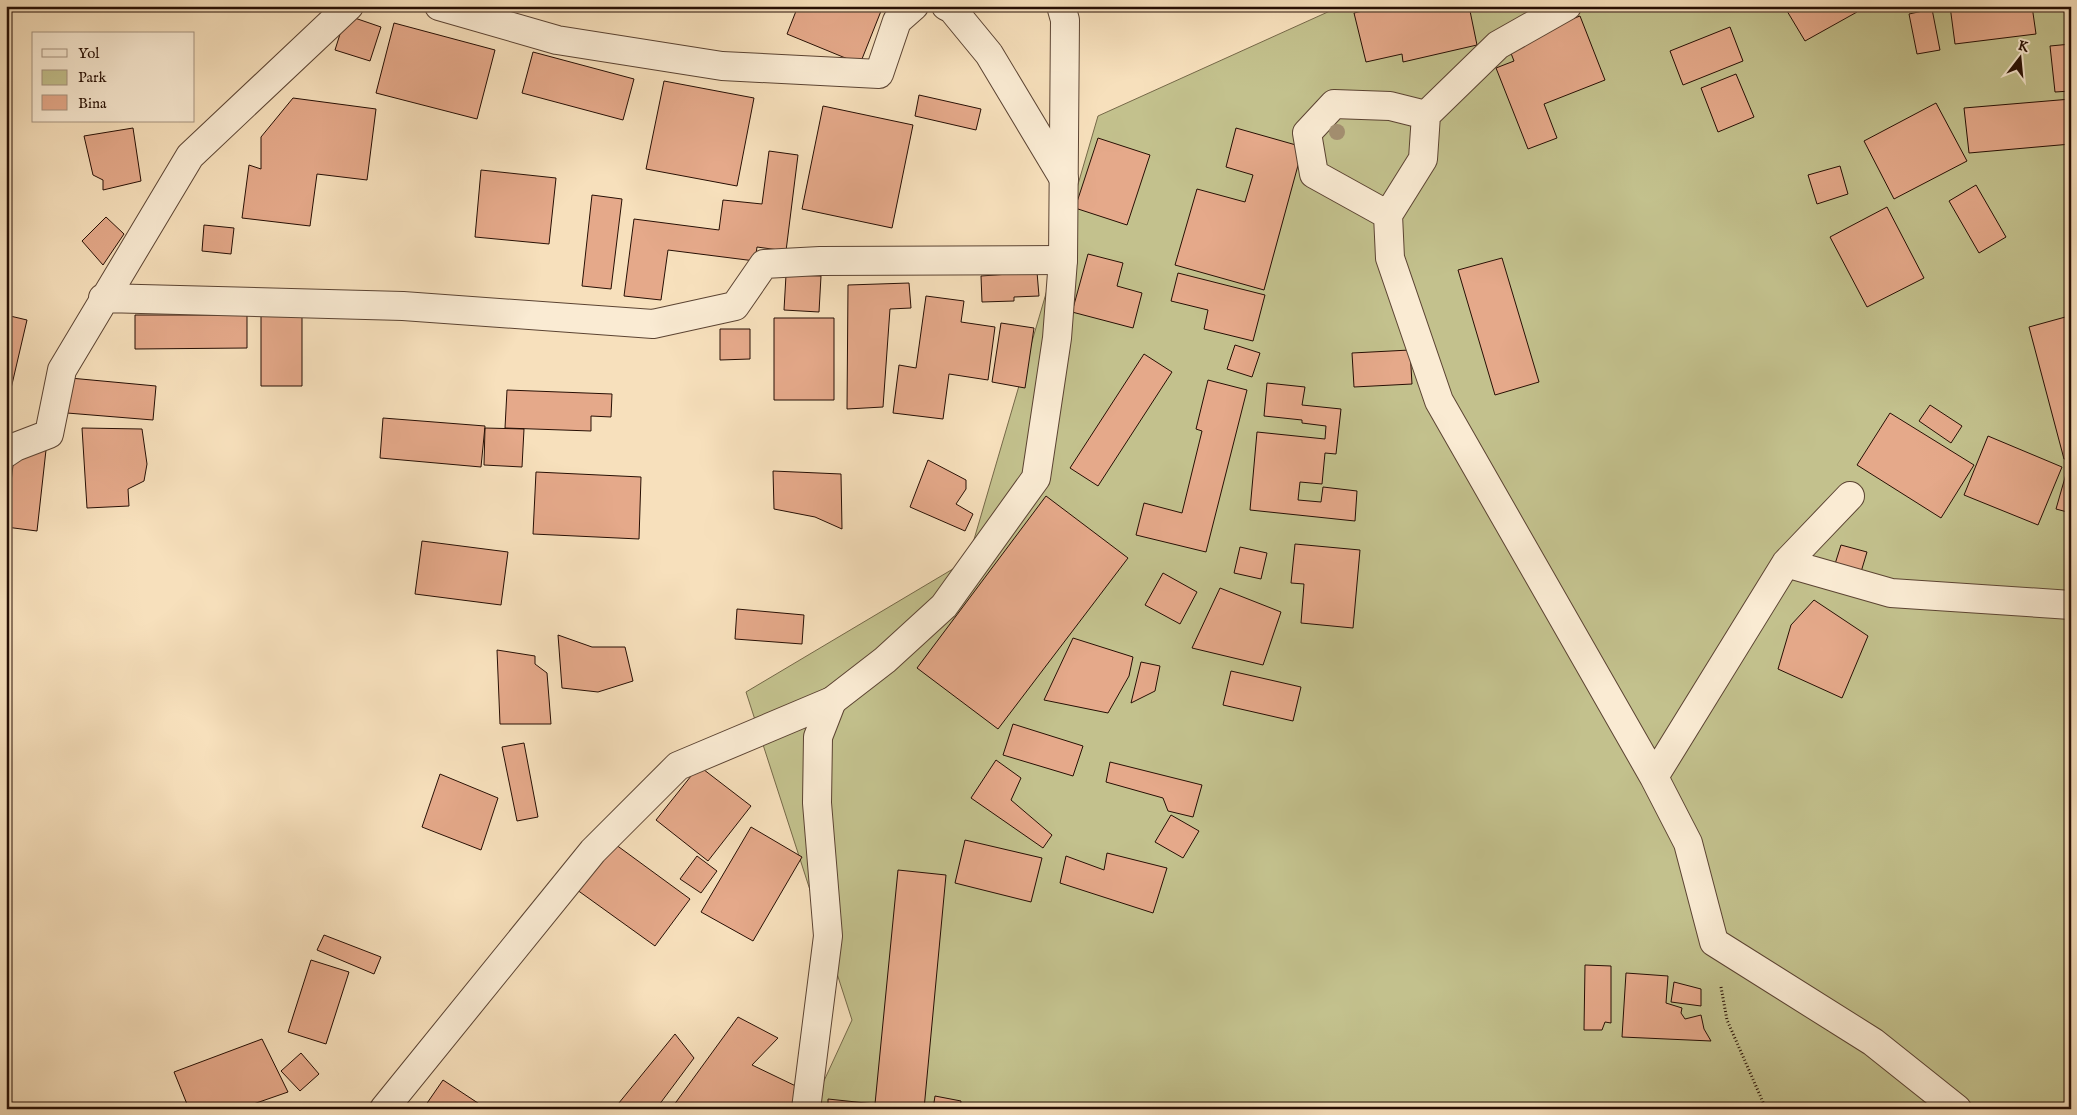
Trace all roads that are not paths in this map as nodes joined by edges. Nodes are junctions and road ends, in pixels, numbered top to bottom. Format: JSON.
{"nodes":[{"id":1,"x":349,"y":6,"type":"edge"},
{"id":2,"x":439,"y":6,"type":"edge"},
{"id":3,"x":914,"y":6,"type":"edge"},
{"id":4,"x":946,"y":6,"type":"edge"},
{"id":5,"x":1061,"y":6,"type":"edge"},
{"id":6,"x":1567,"y":6,"type":"edge"},
{"id":7,"x":1426,"y":115,"type":"junction"},
{"id":8,"x":1064,"y":179,"type":"junction"},
{"id":9,"x":1388,"y":215,"type":"junction"},
{"id":10,"x":1063,"y":260,"type":"junction"},
{"id":11,"x":103,"y":298,"type":"junction"},
{"id":12,"x":6,"y":453,"type":"edge"},
{"id":13,"x":1850,"y":496,"type":"dead end"},
{"id":14,"x":1786,"y":563,"type":"junction"},
{"id":15,"x":2071,"y":605,"type":"edge"},
{"id":16,"x":832,"y":701,"type":"junction"},
{"id":17,"x":1654,"y":777,"type":"junction"},
{"id":18,"x":384,"y":1109,"type":"edge"},
{"id":19,"x":806,"y":1109,"type":"edge"},
{"id":20,"x":1957,"y":1109,"type":"edge"}],
"edges":[{"from":1,"to":11,"type":"street"},
{"from":2,"to":3,"type":"street"},
{"from":4,"to":8,"type":"street"},
{"from":5,"to":8,"type":"street"},
{"from":6,"to":7,"type":"street"},
{"from":7,"to":9,"type":"street"},
{"from":7,"to":9,"type":"street"},
{"from":8,"to":10,"type":"street"},
{"from":9,"to":17,"type":"street"},
{"from":10,"to":11,"type":"street"},
{"from":10,"to":16,"type":"street"},
{"from":11,"to":12,"type":"street"},
{"from":13,"to":14,"type":"street"},
{"from":14,"to":15,"type":"street"},
{"from":14,"to":17,"type":"street"},
{"from":16,"to":18,"type":"street"},
{"from":16,"to":19,"type":"street"},
{"from":17,"to":20,"type":"street"}]}
